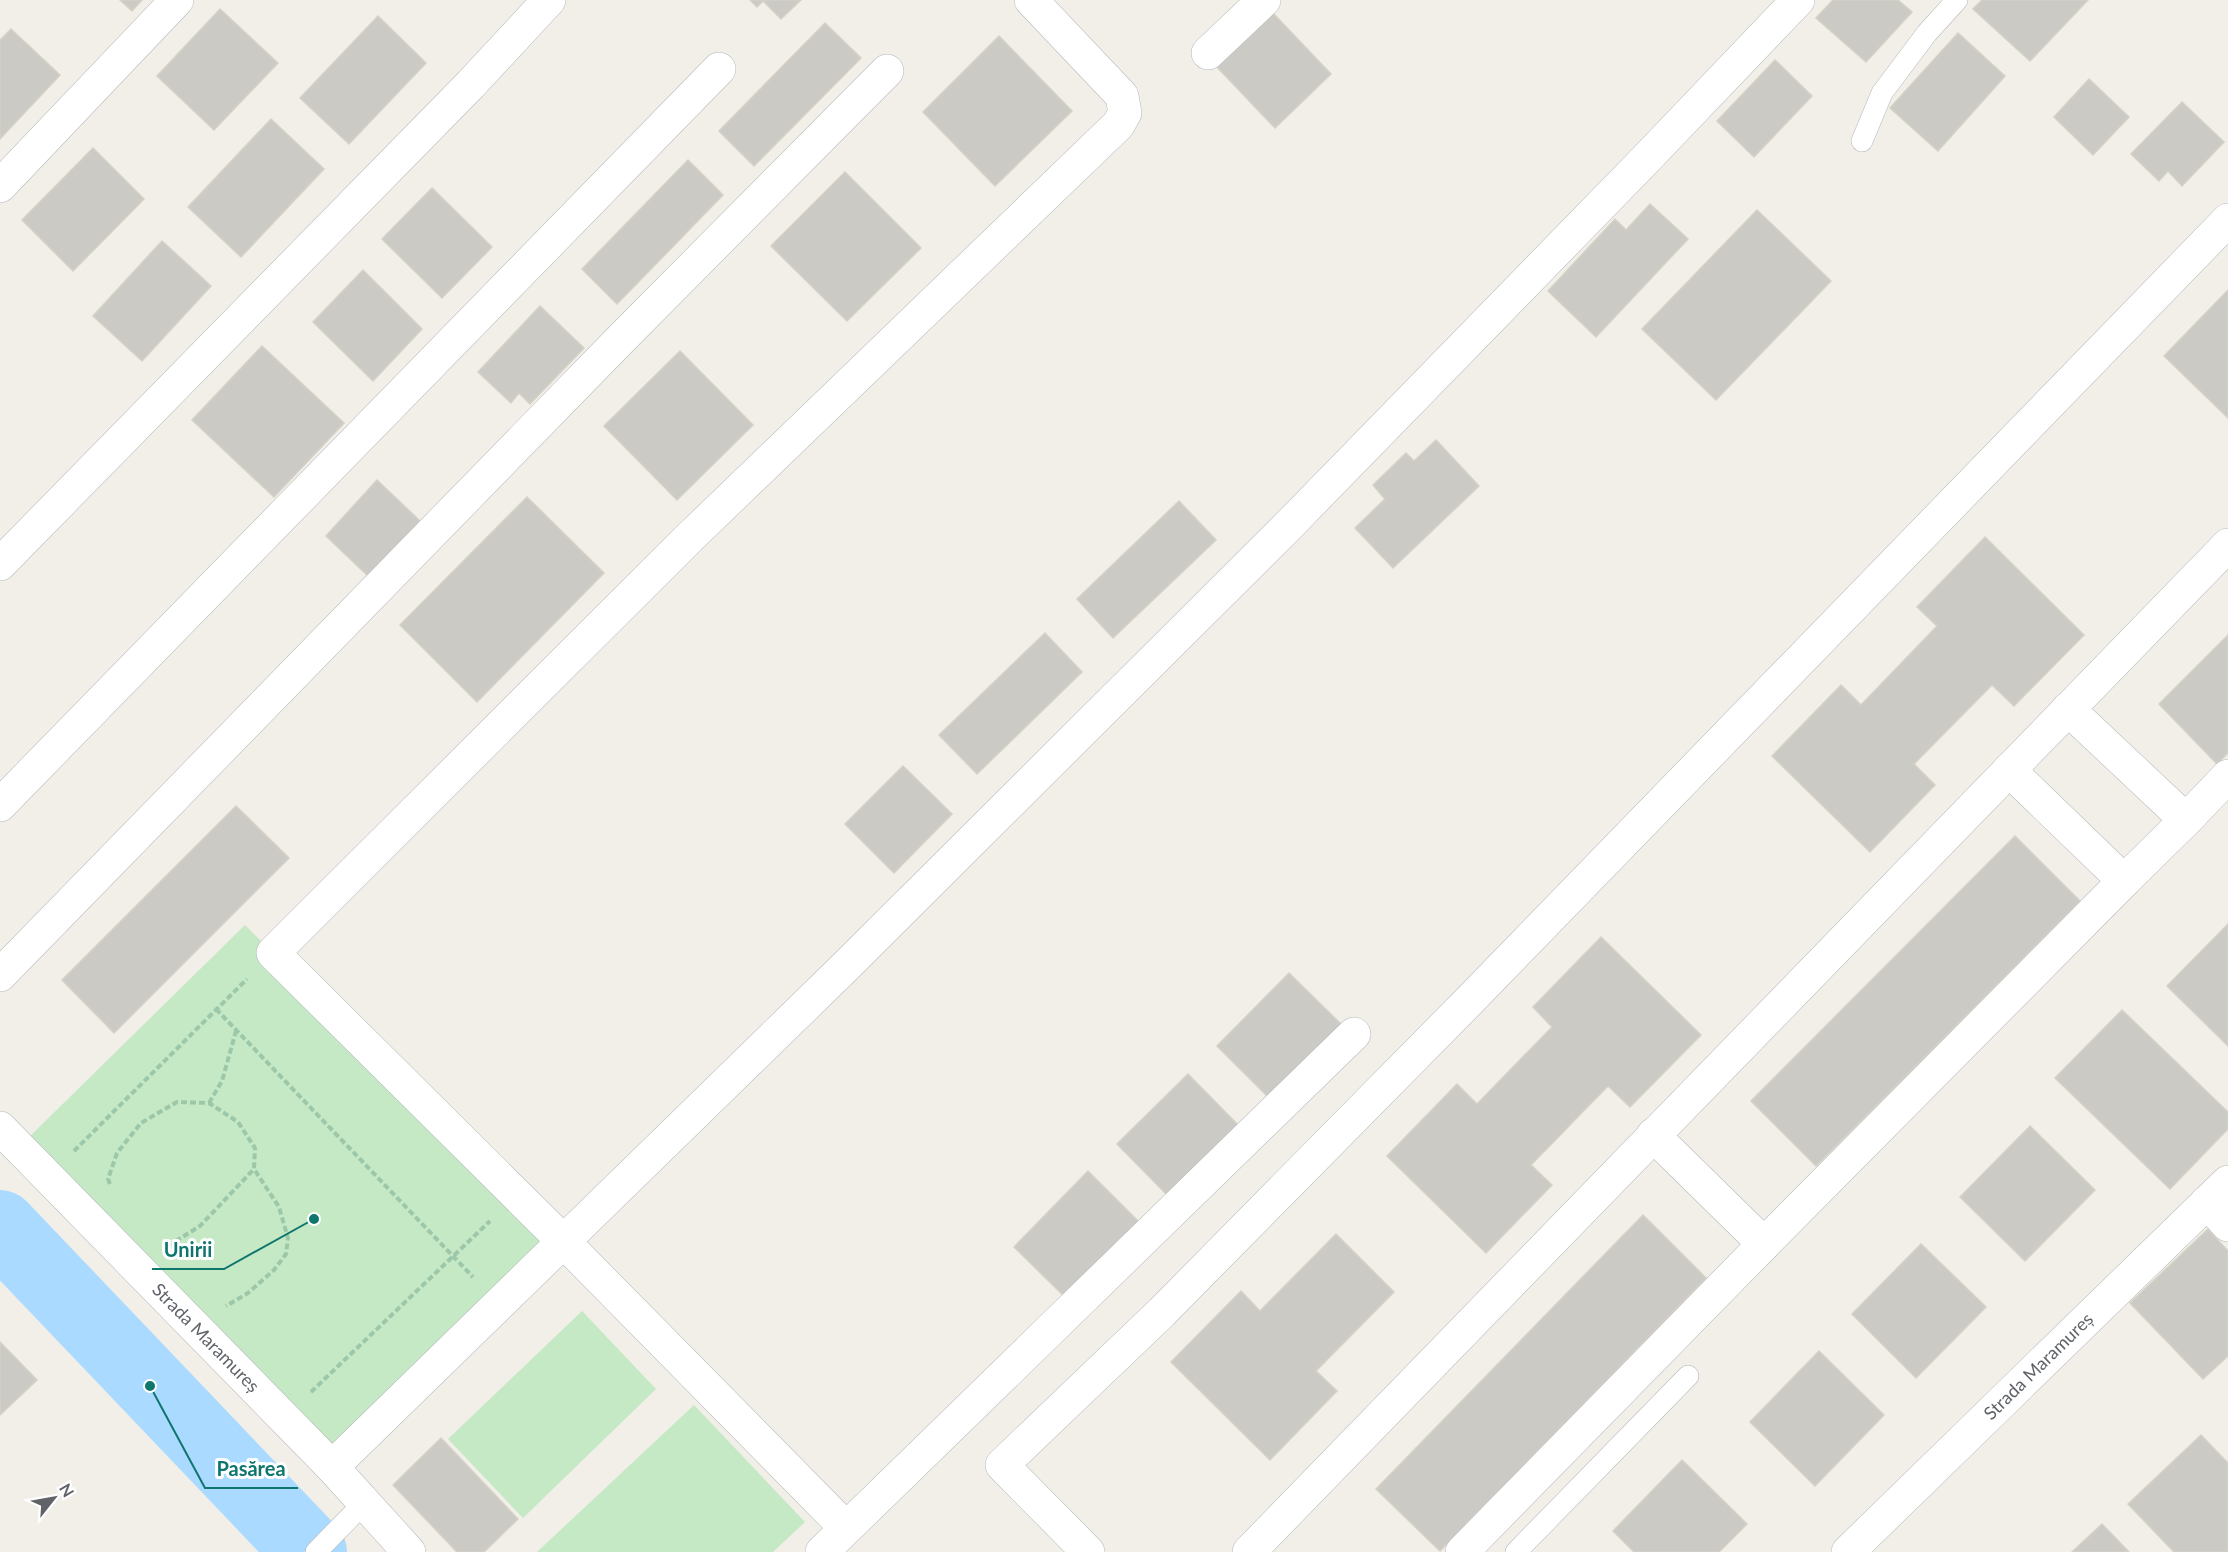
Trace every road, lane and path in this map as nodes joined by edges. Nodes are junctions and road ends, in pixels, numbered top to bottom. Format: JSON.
{"nodes":[{"id":1,"x":177,"y":0,"type":"edge"},
{"id":2,"x":549,"y":0,"type":"edge"},
{"id":3,"x":1030,"y":0,"type":"edge"},
{"id":4,"x":1264,"y":0,"type":"edge"},
{"id":5,"x":1798,"y":0,"type":"edge"},
{"id":6,"x":1957,"y":0,"type":"edge"},
{"id":7,"x":1208,"y":53,"type":"dead end"},
{"id":8,"x":719,"y":69,"type":"dead end"},
{"id":9,"x":887,"y":70,"type":"dead end"},
{"id":10,"x":1862,"y":141,"type":"dead end"},
{"id":11,"x":0,"y":186,"type":"edge"},
{"id":12,"x":2228,"y":220,"type":"edge"},
{"id":13,"x":2228,"y":546,"type":"edge"},
{"id":14,"x":0,"y":564,"type":"edge"},
{"id":15,"x":2068,"y":709,"type":"junction"},
{"id":16,"x":2009,"y":770,"type":"junction"},
{"id":17,"x":2228,"y":776,"type":"edge"},
{"id":18,"x":0,"y":805,"type":"edge"},
{"id":19,"x":2186,"y":820,"type":"junction"},
{"id":20,"x":2124,"y":881,"type":"junction"},
{"id":21,"x":273,"y":953,"type":"junction"},
{"id":22,"x":0,"y":975,"type":"edge"},
{"id":23,"x":216,"y":1010,"type":"junction"},
{"id":24,"x":236,"y":1030,"type":"junction"},
{"id":25,"x":1354,"y":1034,"type":"dead end"},
{"id":26,"x":209,"y":1103,"type":"junction"},
{"id":27,"x":0,"y":1128,"type":"edge"},
{"id":28,"x":1653,"y":1135,"type":"junction"},
{"id":29,"x":254,"y":1169,"type":"junction"},
{"id":30,"x":48,"y":1177,"type":"junction"},
{"id":31,"x":111,"y":1188,"type":"dead end"},
{"id":32,"x":516,"y":1196,"type":"junction"},
{"id":33,"x":2221,"y":1203,"type":"edge"},
{"id":34,"x":564,"y":1242,"type":"junction"},
{"id":35,"x":1764,"y":1244,"type":"junction"},
{"id":36,"x":453,"y":1256,"type":"junction"},
{"id":37,"x":136,"y":1268,"type":"junction"},
{"id":38,"x":500,"y":1305,"type":"junction"},
{"id":39,"x":223,"y":1307,"type":"dead end"},
{"id":40,"x":1688,"y":1376,"type":"dead end"},
{"id":41,"x":304,"y":1398,"type":"dead end"},
{"id":42,"x":332,"y":1467,"type":"junction"},
{"id":43,"x":362,"y":1505,"type":"junction"},
{"id":44,"x":846,"y":1528,"type":"junction"},
{"id":45,"x":316,"y":1552,"type":"edge"},
{"id":46,"x":409,"y":1552,"type":"edge"},
{"id":47,"x":822,"y":1552,"type":"edge"},
{"id":48,"x":1088,"y":1552,"type":"edge"},
{"id":49,"x":1249,"y":1552,"type":"edge"},
{"id":50,"x":1462,"y":1552,"type":"edge"},
{"id":51,"x":1516,"y":1552,"type":"edge"},
{"id":52,"x":1848,"y":1552,"type":"edge"}],
"edges":[{"from":1,"to":11,"type":"street"},
{"from":2,"to":14,"type":"street"},
{"from":3,"to":21,"type":"street"},
{"from":4,"to":7,"type":"street"},
{"from":5,"to":34,"type":"street"},
{"from":6,"to":10,"type":"lane"},
{"from":8,"to":18,"type":"street"},
{"from":9,"to":22,"type":"street"},
{"from":12,"to":48,"type":"street"},
{"from":13,"to":15,"type":"street"},
{"from":15,"to":16,"type":"street"},
{"from":15,"to":19,"type":"street"},
{"from":16,"to":20,"type":"street"},
{"from":16,"to":28,"type":"street"},
{"from":17,"to":19,"type":"street"},
{"from":19,"to":20,"type":"street"},
{"from":20,"to":35,"type":"street"},
{"from":21,"to":23,"type":"path"},
{"from":21,"to":32,"type":"street"},
{"from":23,"to":24,"type":"path"},
{"from":23,"to":30,"type":"path"},
{"from":24,"to":26,"type":"path"},
{"from":24,"to":36,"type":"path"},
{"from":25,"to":44,"type":"street"},
{"from":26,"to":29,"type":"path"},
{"from":26,"to":31,"type":"path"},
{"from":27,"to":30,"type":"street","name":"Strada Maramureș"},
{"from":28,"to":35,"type":"street"},
{"from":28,"to":49,"type":"street"},
{"from":29,"to":37,"type":"path"},
{"from":29,"to":39,"type":"path"},
{"from":30,"to":37,"type":"street","name":"Strada Maramureș"},
{"from":32,"to":34,"type":"street"},
{"from":32,"to":36,"type":"path"},
{"from":33,"to":52,"type":"street","name":"Strada Maramureș"},
{"from":34,"to":38,"type":"street"},
{"from":34,"to":44,"type":"street"},
{"from":35,"to":50,"type":"street"},
{"from":36,"to":38,"type":"path"},
{"from":36,"to":41,"type":"path"},
{"from":37,"to":42,"type":"street","name":"Strada Maramureș"},
{"from":38,"to":42,"type":"street"},
{"from":40,"to":51,"type":"lane"},
{"from":42,"to":43,"type":"street","name":"Strada Maramureș"},
{"from":43,"to":45,"type":"lane"},
{"from":43,"to":46,"type":"street","name":"Strada Maramureș"},
{"from":44,"to":47,"type":"street"}]}
